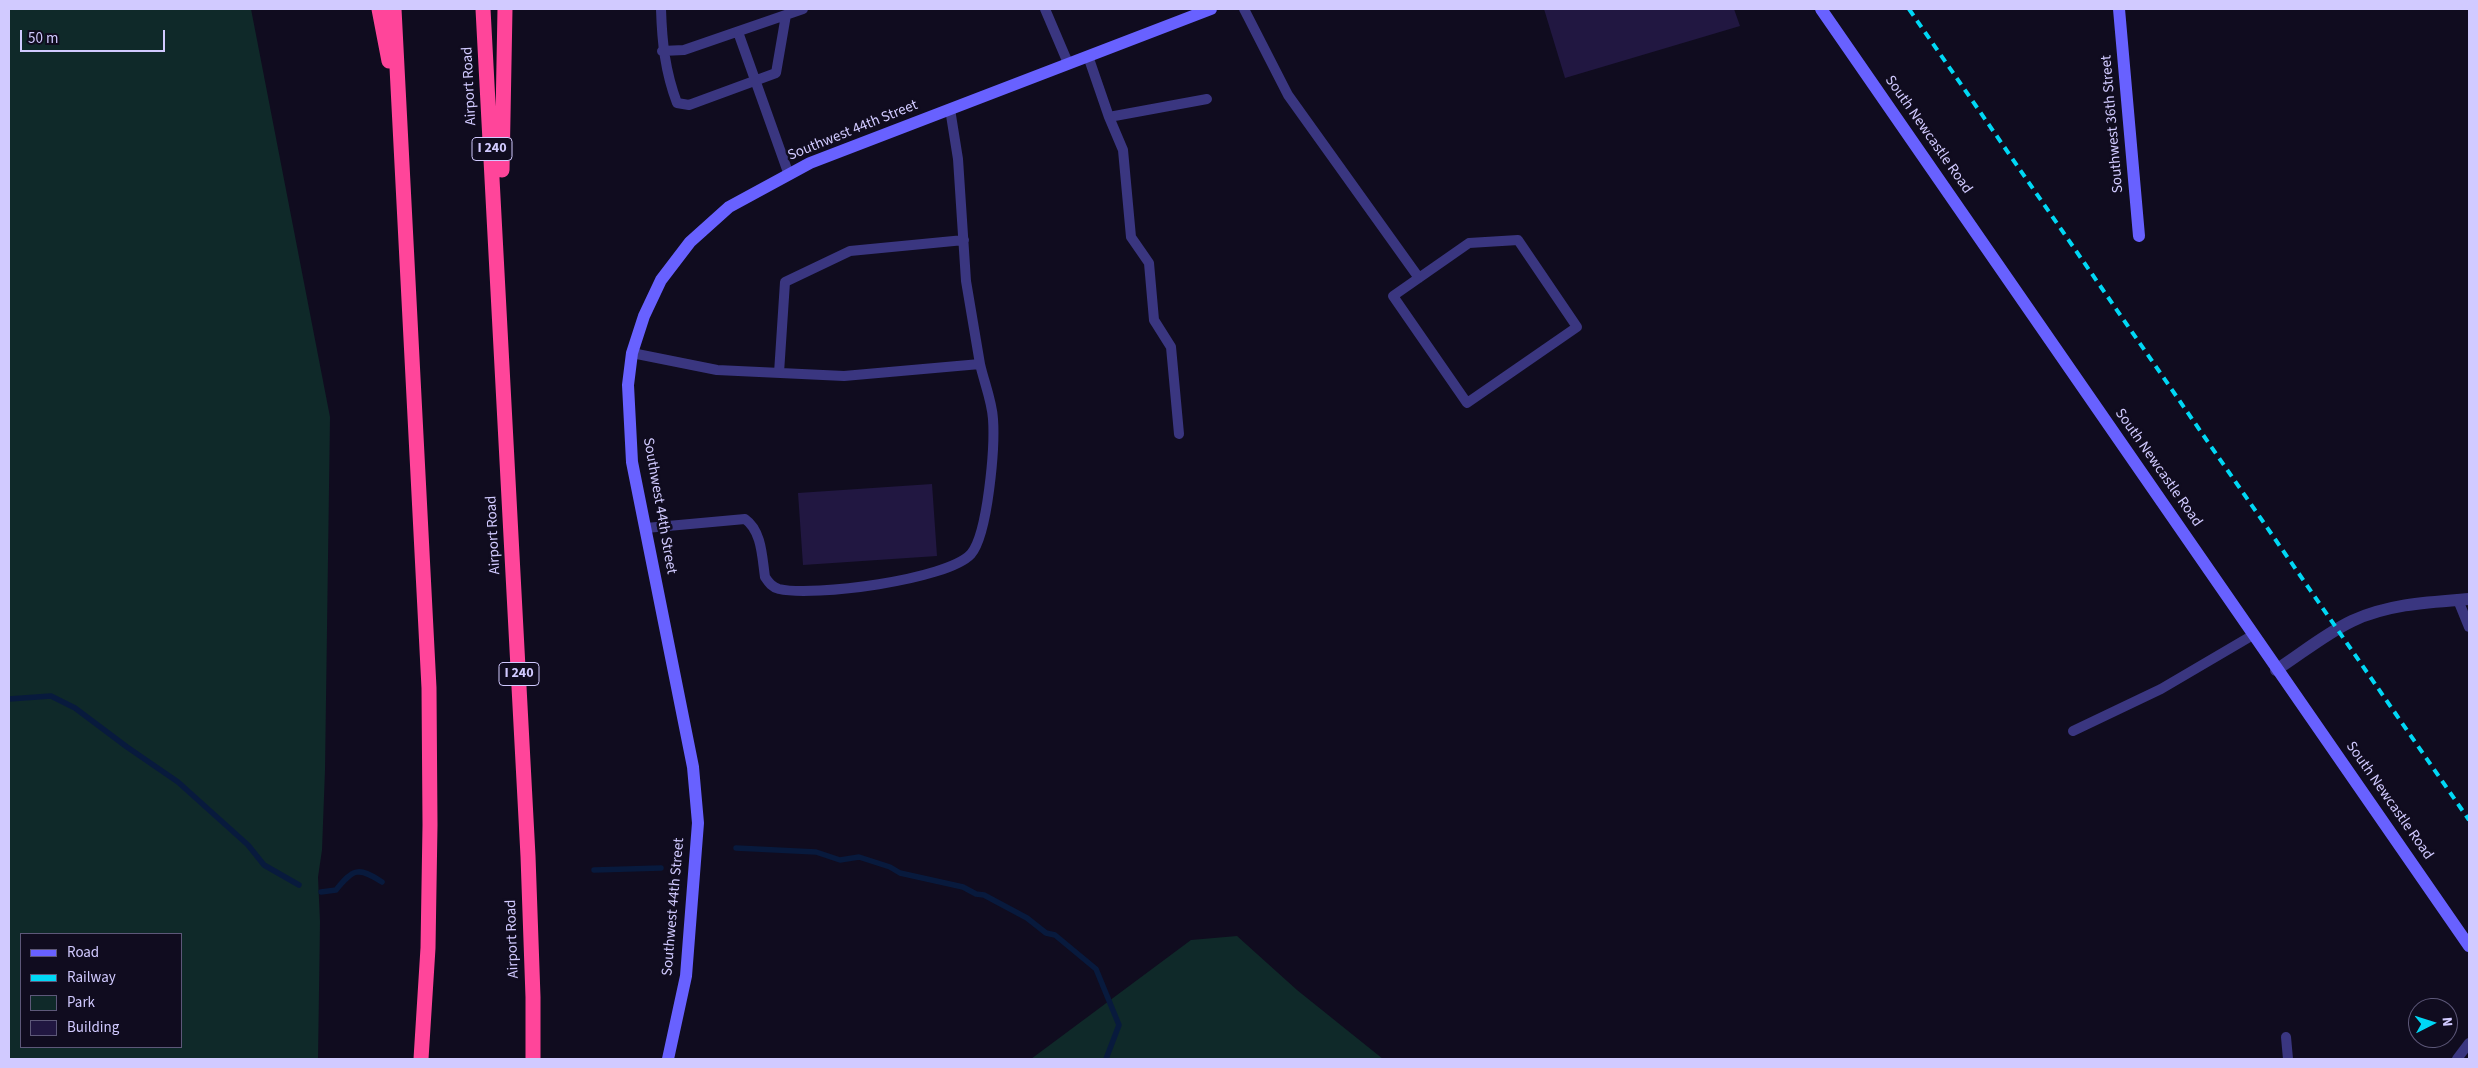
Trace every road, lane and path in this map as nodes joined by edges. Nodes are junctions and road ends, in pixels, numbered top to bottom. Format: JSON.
{"nodes":[{"id":1,"x":379,"y":9,"type":"edge"},
{"id":2,"x":394,"y":9,"type":"edge"},
{"id":3,"x":484,"y":9,"type":"edge"},
{"id":4,"x":504,"y":9,"type":"edge"},
{"id":5,"x":661,"y":9,"type":"edge"},
{"id":6,"x":802,"y":9,"type":"edge"},
{"id":7,"x":1045,"y":9,"type":"edge"},
{"id":8,"x":1211,"y":9,"type":"edge"},
{"id":9,"x":1244,"y":9,"type":"edge"},
{"id":10,"x":1821,"y":9,"type":"edge"},
{"id":11,"x":2119,"y":9,"type":"edge"},
{"id":12,"x":786,"y":15,"type":"junction"},
{"id":13,"x":738,"y":32,"type":"junction"},
{"id":14,"x":662,"y":51,"type":"junction"},
{"id":15,"x":1088,"y":56,"type":"junction"},
{"id":16,"x":1068,"y":63,"type":"junction"},
{"id":17,"x":755,"y":80,"type":"junction"},
{"id":18,"x":1207,"y":99,"type":"dead end"},
{"id":19,"x":950,"y":109,"type":"junction"},
{"id":20,"x":400,"y":111,"type":"junction"},
{"id":21,"x":1109,"y":117,"type":"junction"},
{"id":22,"x":788,"y":175,"type":"junction"},
{"id":23,"x":2139,"y":236,"type":"dead end"},
{"id":24,"x":964,"y":240,"type":"junction"},
{"id":25,"x":1419,"y":278,"type":"junction"},
{"id":26,"x":500,"y":289,"type":"junction"},
{"id":27,"x":632,"y":353,"type":"junction"},
{"id":28,"x":980,"y":364,"type":"junction"},
{"id":29,"x":779,"y":373,"type":"junction"},
{"id":30,"x":1180,"y":434,"type":"dead end"},
{"id":31,"x":646,"y":528,"type":"junction"},
{"id":32,"x":2464,"y":599,"type":"edge"},
{"id":33,"x":2469,"y":627,"type":"edge"},
{"id":34,"x":2253,"y":635,"type":"junction"},
{"id":35,"x":2276,"y":670,"type":"junction"},
{"id":36,"x":2073,"y":730,"type":"dead end"},
{"id":37,"x":2469,"y":946,"type":"edge"},
{"id":38,"x":2286,"y":1037,"type":"dead end"},
{"id":39,"x":2469,"y":1042,"type":"edge"},
{"id":40,"x":421,"y":1059,"type":"edge"},
{"id":41,"x":532,"y":1059,"type":"edge"},
{"id":42,"x":668,"y":1059,"type":"edge"},
{"id":43,"x":2288,"y":1059,"type":"edge"},
{"id":44,"x":2458,"y":1059,"type":"edge"}],
"edges":[{"from":1,"to":20,"type":"highway"},
{"from":2,"to":20,"type":"highway"},
{"from":3,"to":26,"type":"highway","name":"Airport Road","number":"I 240"},
{"from":4,"to":26,"type":"highway"},
{"from":5,"to":14,"type":"lane"},
{"from":6,"to":12,"type":"lane"},
{"from":7,"to":16,"type":"lane"},
{"from":8,"to":15,"type":"street","name":"Southwest 44th Street"},
{"from":9,"to":25,"type":"lane"},
{"from":10,"to":34,"type":"street","name":"South Newcastle Road"},
{"from":11,"to":23,"type":"street","name":"Southwest 36th Street"},
{"from":12,"to":13,"type":"lane"},
{"from":12,"to":17,"type":"lane"},
{"from":13,"to":14,"type":"lane"},
{"from":13,"to":17,"type":"lane"},
{"from":14,"to":17,"type":"lane"},
{"from":15,"to":16,"type":"street","name":"Southwest 44th Street"},
{"from":15,"to":21,"type":"lane"},
{"from":16,"to":19,"type":"street","name":"Southwest 44th Street"},
{"from":17,"to":22,"type":"lane"},
{"from":18,"to":21,"type":"lane"},
{"from":19,"to":22,"type":"street","name":"Southwest 44th Street"},
{"from":19,"to":24,"type":"lane"},
{"from":20,"to":40,"type":"highway"},
{"from":21,"to":30,"type":"lane"},
{"from":22,"to":27,"type":"street","name":"Southwest 44th Street"},
{"from":24,"to":28,"type":"lane"},
{"from":24,"to":29,"type":"lane"},
{"from":25,"to":25,"type":"lane"},
{"from":26,"to":41,"type":"highway","name":"Airport Road","number":"I 240"},
{"from":27,"to":29,"type":"lane"},
{"from":27,"to":31,"type":"street","name":"Southwest 44th Street"},
{"from":28,"to":29,"type":"lane"},
{"from":28,"to":31,"type":"lane"},
{"from":31,"to":42,"type":"street","name":"Southwest 44th Street"},
{"from":32,"to":33,"type":"lane"},
{"from":32,"to":35,"type":"street"},
{"from":34,"to":35,"type":"street","name":"South Newcastle Road"},
{"from":34,"to":36,"type":"lane"},
{"from":35,"to":37,"type":"street","name":"South Newcastle Road"},
{"from":38,"to":43,"type":"lane"},
{"from":39,"to":44,"type":"lane"}]}
